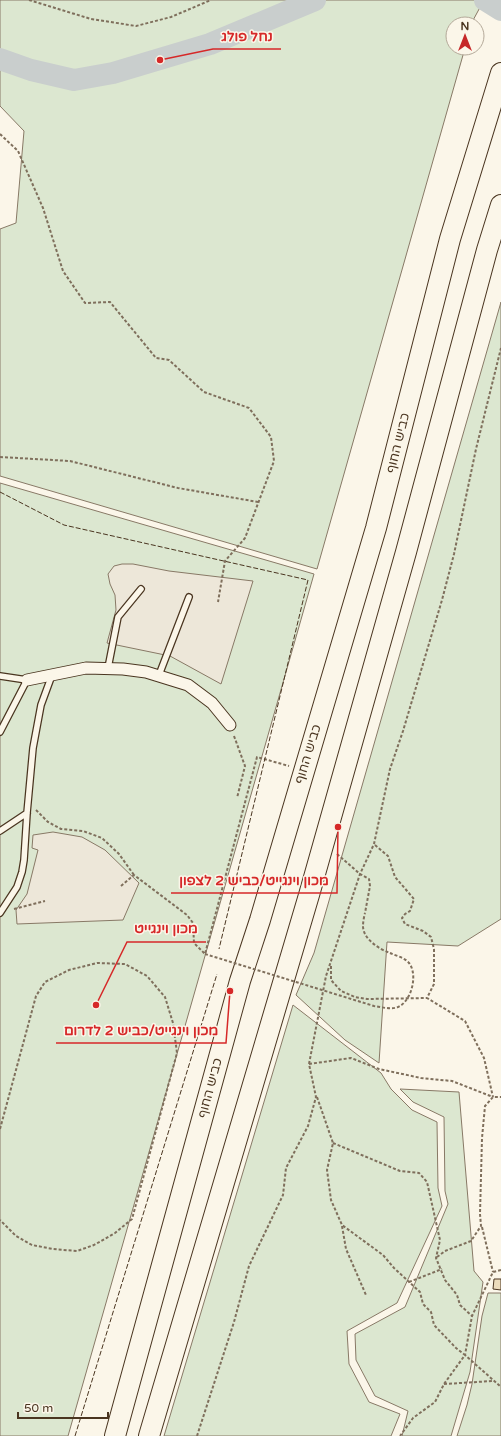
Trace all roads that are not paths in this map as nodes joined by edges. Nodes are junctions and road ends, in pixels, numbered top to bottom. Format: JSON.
{"nodes":[{"id":1,"x":500,"y":74,"type":"edge"},
{"id":2,"x":501,"y":205,"type":"edge"},
{"id":3,"x":141,"y":589,"type":"dead end"},
{"id":4,"x":189,"y":597,"type":"dead end"},
{"id":5,"x":108,"y":668,"type":"junction"},
{"id":6,"x":52,"y":675,"type":"junction"},
{"id":7,"x":159,"y":675,"type":"junction"},
{"id":8,"x":0,"y":676,"type":"edge"},
{"id":9,"x":28,"y":680,"type":"junction"},
{"id":10,"x":230,"y":725,"type":"road end"},
{"id":11,"x":0,"y":732,"type":"edge"},
{"id":12,"x":27,"y":813,"type":"junction"},
{"id":13,"x":0,"y":831,"type":"edge"},
{"id":14,"x":0,"y":913,"type":"edge"},
{"id":15,"x":115,"y":1436,"type":"edge"},
{"id":16,"x":149,"y":1436,"type":"edge"}],
"edges":[{"from":1,"to":15,"type":"highway","name":"כביש החוף"},
{"from":2,"to":16,"type":"highway"},
{"from":3,"to":5,"type":"lane"},
{"from":4,"to":7,"type":"lane"},
{"from":5,"to":6,"type":"street"},
{"from":5,"to":7,"type":"street"},
{"from":6,"to":9,"type":"street"},
{"from":6,"to":12,"type":"lane"},
{"from":7,"to":10,"type":"street"},
{"from":8,"to":9,"type":"lane"},
{"from":9,"to":11,"type":"lane"},
{"from":12,"to":13,"type":"lane"},
{"from":12,"to":14,"type":"lane"}]}
